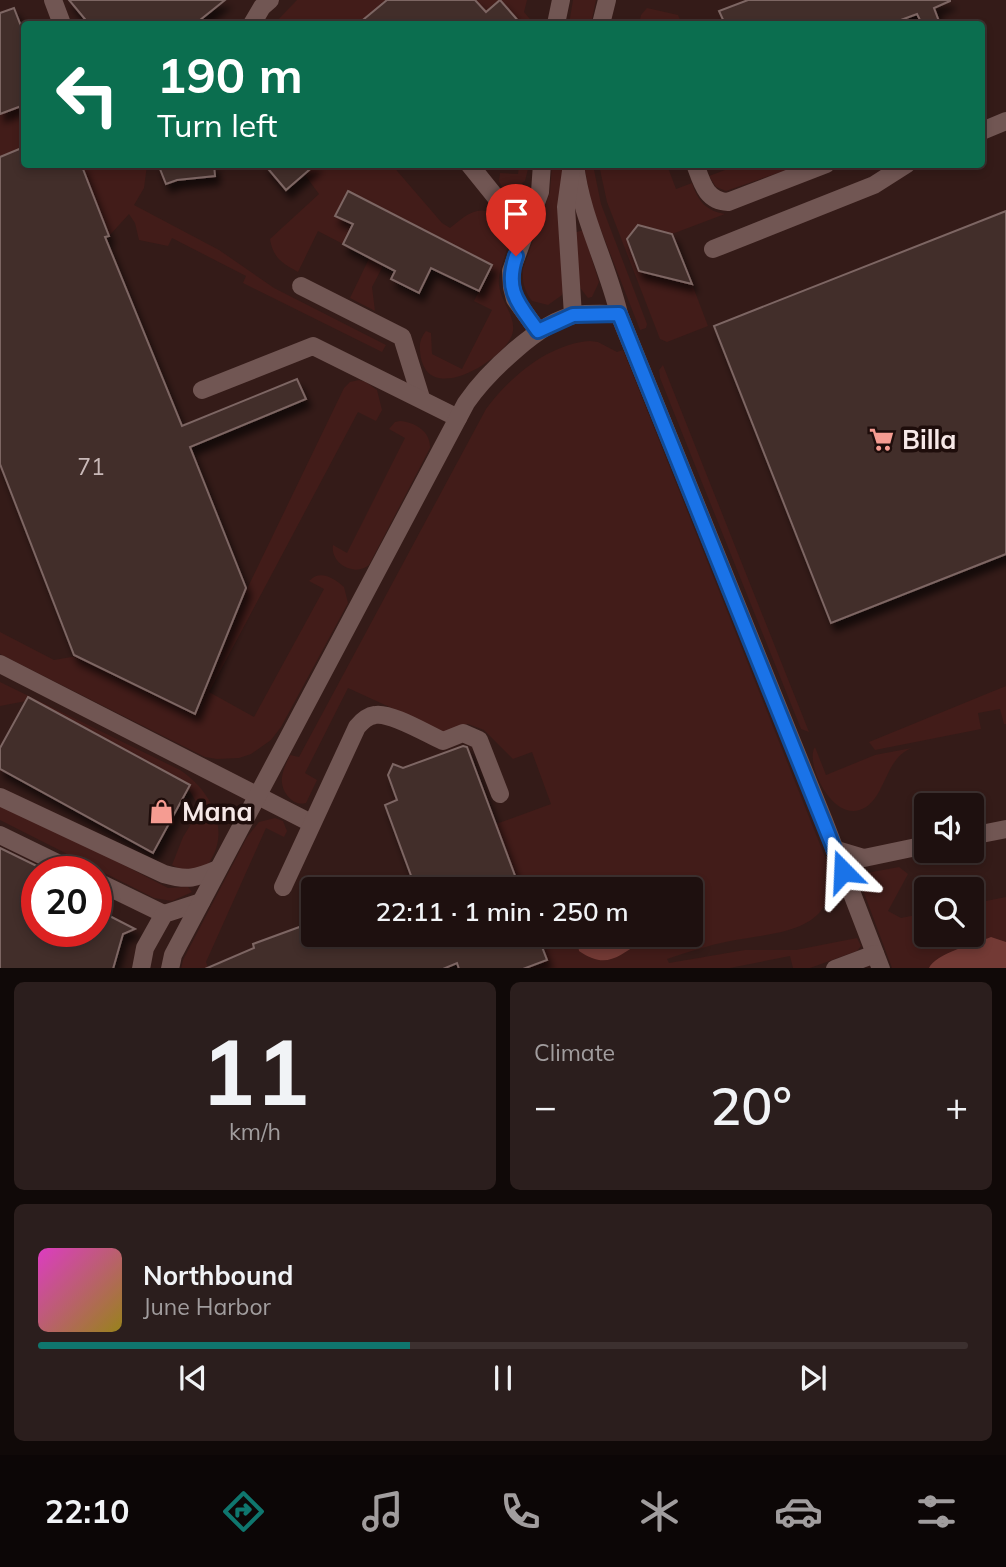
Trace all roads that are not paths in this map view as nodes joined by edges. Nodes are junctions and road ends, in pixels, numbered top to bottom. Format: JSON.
{"nodes":[{"id":1,"x":53,"y":0,"type":"edge"},
{"id":2,"x":270,"y":0,"type":"edge"},
{"id":3,"x":561,"y":0,"type":"edge"},
{"id":4,"x":607,"y":0,"type":"edge"},
{"id":5,"x":61,"y":21,"type":"edge"},
{"id":6,"x":254,"y":21,"type":"edge"},
{"id":7,"x":557,"y":21,"type":"edge"},
{"id":8,"x":602,"y":21,"type":"edge"},
{"id":9,"x":1006,"y":121,"type":"edge"},
{"id":10,"x":985,"y":130,"type":"edge"},
{"id":11,"x":472,"y":168,"type":"edge"},
{"id":12,"x":542,"y":168,"type":"edge"},
{"id":13,"x":572,"y":168,"type":"edge"},
{"id":14,"x":574,"y":168,"type":"edge"},
{"id":15,"x":697,"y":168,"type":"edge"},
{"id":16,"x":816,"y":168,"type":"edge"},
{"id":17,"x":901,"y":168,"type":"edge"},
{"id":18,"x":521,"y":241,"type":"junction"},
{"id":19,"x":713,"y":249,"type":"dead end"},
{"id":20,"x":301,"y":286,"type":"dead end"},
{"id":21,"x":619,"y":314,"type":"junction"},
{"id":22,"x":573,"y":315,"type":"junction"},
{"id":23,"x":538,"y":331,"type":"junction"},
{"id":24,"x":202,"y":390,"type":"dead end"},
{"id":25,"x":421,"y":398,"type":"junction"},
{"id":26,"x":458,"y":418,"type":"junction"},
{"id":27,"x":0,"y":664,"type":"edge"},
{"id":28,"x":500,"y":794,"type":"dead end"},
{"id":29,"x":0,"y":797,"type":"edge"},
{"id":30,"x":256,"y":797,"type":"junction"},
{"id":31,"x":311,"y":823,"type":"junction"},
{"id":32,"x":1006,"y":829,"type":"edge"},
{"id":33,"x":984,"y":833,"type":"edge"},
{"id":34,"x":0,"y":835,"type":"edge"},
{"id":35,"x":914,"y":848,"type":"edge"},
{"id":36,"x":835,"y":849,"type":"junction"},
{"id":37,"x":43,"y":856,"type":"edge"},
{"id":38,"x":218,"y":869,"type":"junction"},
{"id":39,"x":282,"y":887,"type":"dead end"},
{"id":40,"x":112,"y":889,"type":"edge"},
{"id":41,"x":201,"y":902,"type":"junction"},
{"id":42,"x":164,"y":914,"type":"junction"},
{"id":43,"x":878,"y":961,"type":"edge"},
{"id":44,"x":141,"y":968,"type":"edge"},
{"id":45,"x":170,"y":968,"type":"edge"},
{"id":46,"x":835,"y":968,"type":"edge"}],
"edges":[{"from":1,"to":5,"type":"lane"},
{"from":2,"to":6,"type":"lane"},
{"from":3,"to":7,"type":"lane"},
{"from":4,"to":8,"type":"lane"},
{"from":9,"to":10,"type":"lane"},
{"from":11,"to":18,"type":"lane"},
{"from":12,"to":18,"type":"lane"},
{"from":13,"to":22,"type":"lane"},
{"from":14,"to":21,"type":"lane"},
{"from":15,"to":16,"type":"lane"},
{"from":17,"to":19,"type":"lane"},
{"from":18,"to":23,"type":"lane"},
{"from":20,"to":25,"type":"lane"},
{"from":21,"to":22,"type":"lane"},
{"from":21,"to":36,"type":"lane"},
{"from":22,"to":23,"type":"lane"},
{"from":23,"to":26,"type":"lane"},
{"from":24,"to":25,"type":"lane"},
{"from":25,"to":26,"type":"lane"},
{"from":26,"to":30,"type":"lane"},
{"from":27,"to":30,"type":"lane"},
{"from":28,"to":31,"type":"lane"},
{"from":29,"to":38,"type":"lane"},
{"from":30,"to":31,"type":"lane"},
{"from":30,"to":38,"type":"lane"},
{"from":31,"to":39,"type":"lane"},
{"from":32,"to":33,"type":"lane"},
{"from":34,"to":37,"type":"lane"},
{"from":35,"to":36,"type":"lane"},
{"from":36,"to":43,"type":"lane"},
{"from":38,"to":41,"type":"lane"},
{"from":40,"to":42,"type":"lane"},
{"from":41,"to":42,"type":"lane"},
{"from":41,"to":45,"type":"lane"},
{"from":42,"to":44,"type":"lane"},
{"from":43,"to":46,"type":"lane"}]}
